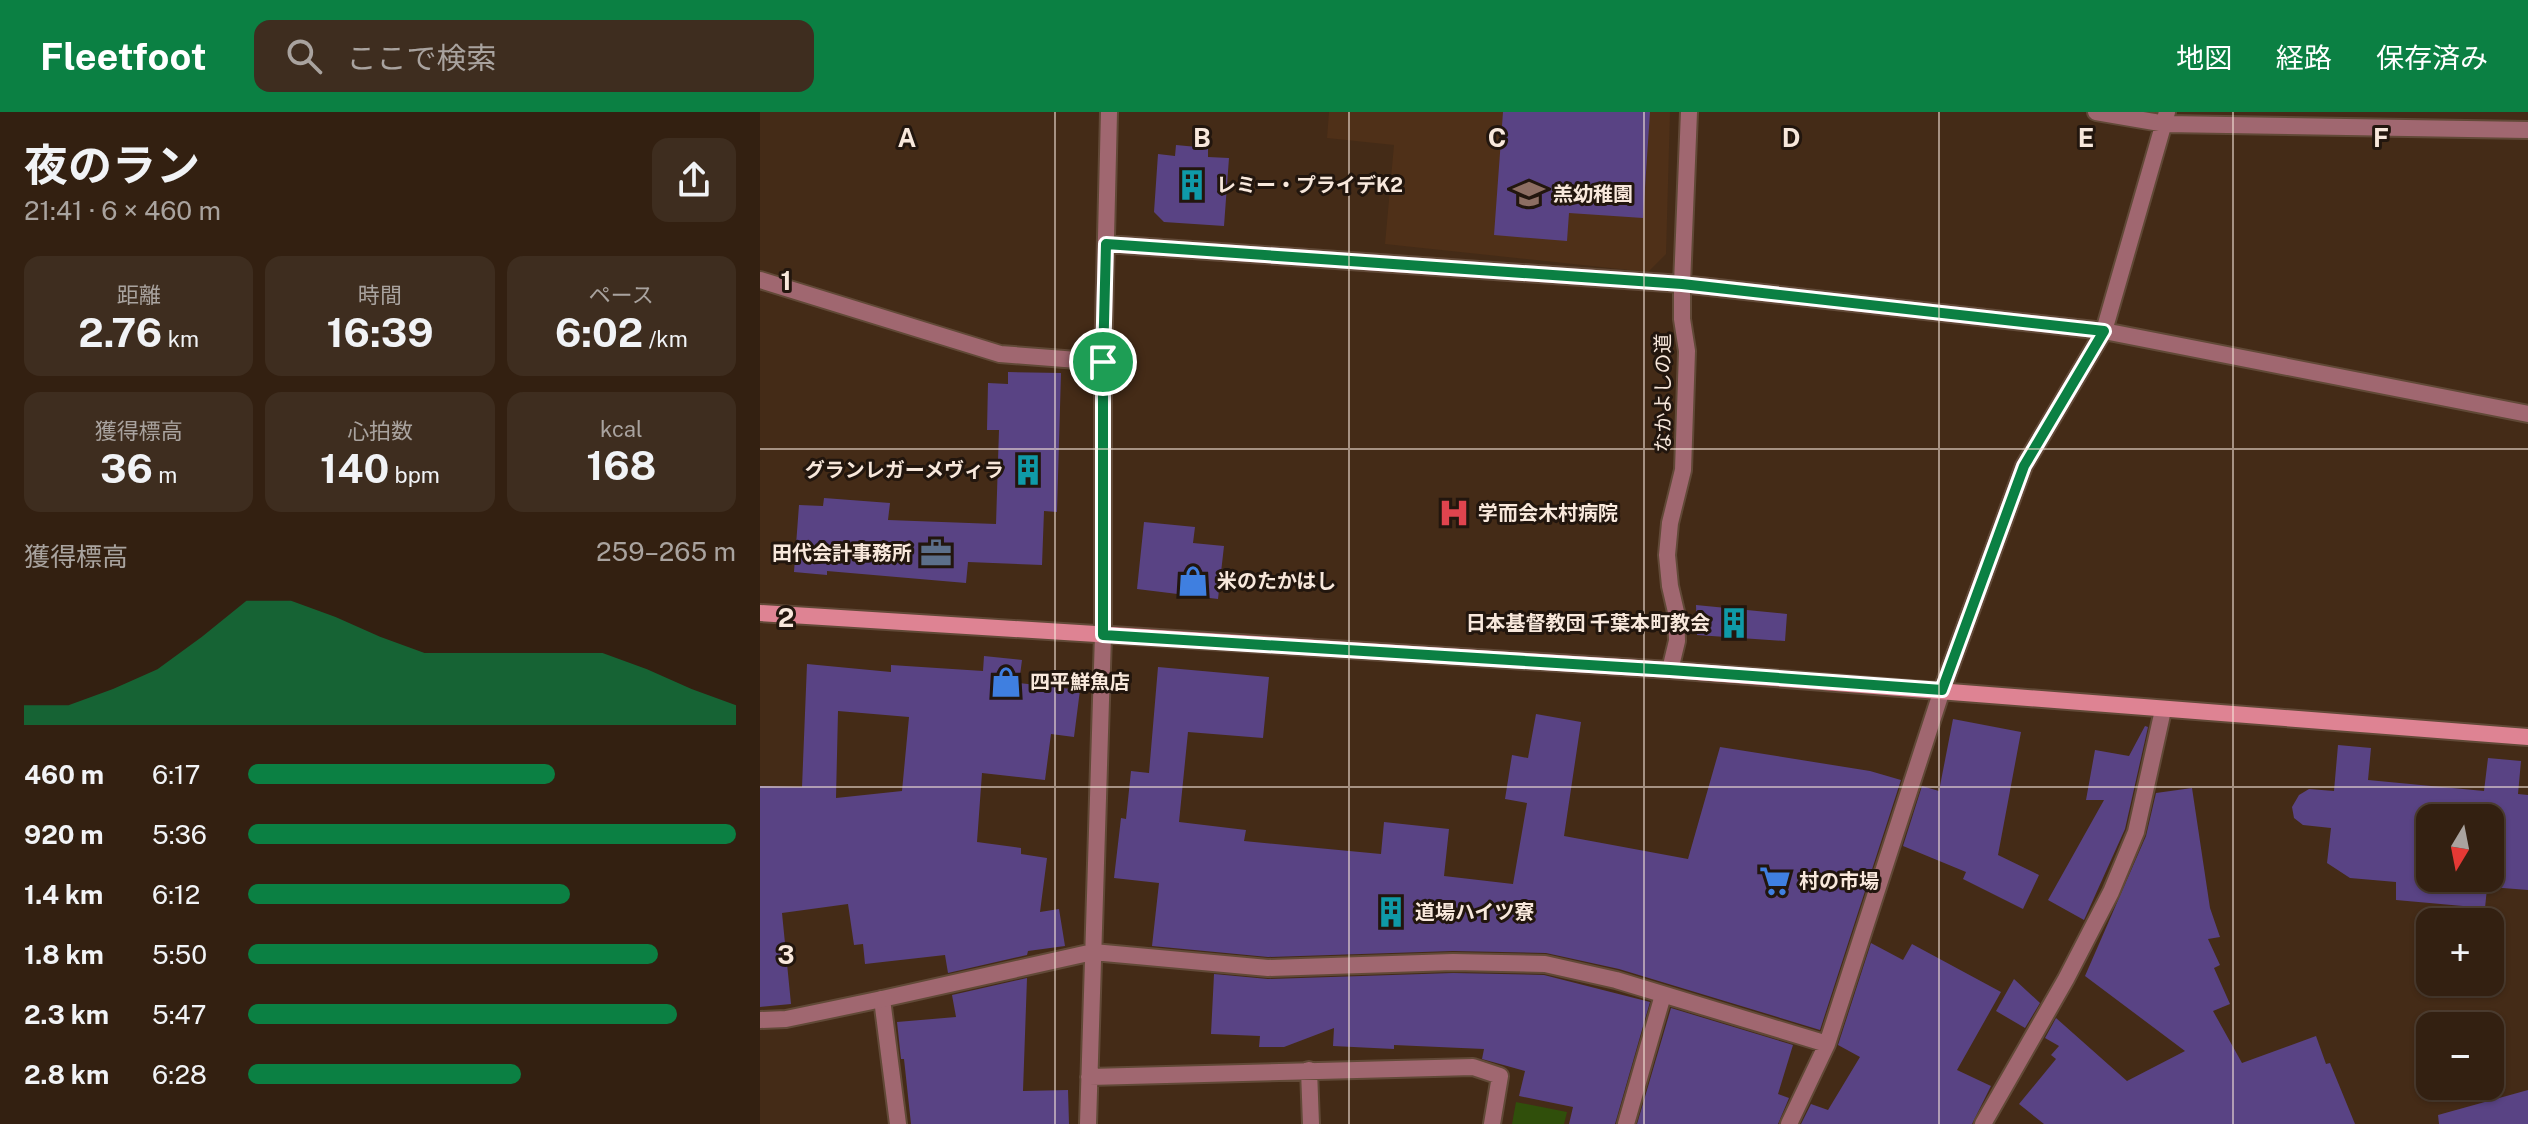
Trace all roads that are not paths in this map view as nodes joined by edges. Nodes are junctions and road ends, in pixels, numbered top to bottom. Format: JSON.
{"nodes":[{"id":1,"x":1109,"y":112,"type":"edge"},
{"id":2,"x":1689,"y":112,"type":"edge"},
{"id":3,"x":2096,"y":112,"type":"edge"},
{"id":4,"x":2166,"y":118,"type":"edge"},
{"id":5,"x":2318,"y":119,"type":"edge"},
{"id":6,"x":2528,"y":130,"type":"edge"},
{"id":7,"x":1106,"y":244,"type":"junction"},
{"id":8,"x":760,"y":280,"type":"edge"},
{"id":9,"x":1682,"y":284,"type":"junction"},
{"id":10,"x":2104,"y":331,"type":"junction"},
{"id":11,"x":1103,"y":362,"type":"junction"},
{"id":12,"x":2528,"y":414,"type":"edge"},
{"id":13,"x":760,"y":613,"type":"edge"},
{"id":14,"x":1103,"y":635,"type":"junction"},
{"id":15,"x":1670,"y":670,"type":"junction"},
{"id":16,"x":1942,"y":690,"type":"junction"},
{"id":17,"x":2163,"y":710,"type":"junction"},
{"id":18,"x":2528,"y":737,"type":"edge"},
{"id":19,"x":1093,"y":952,"type":"junction"},
{"id":20,"x":1663,"y":995,"type":"junction"},
{"id":21,"x":882,"y":999,"type":"junction"},
{"id":22,"x":760,"y":1020,"type":"edge"},
{"id":23,"x":1827,"y":1044,"type":"junction"},
{"id":24,"x":1309,"y":1070,"type":"junction"},
{"id":25,"x":1089,"y":1077,"type":"junction"},
{"id":26,"x":898,"y":1124,"type":"edge"},
{"id":27,"x":1088,"y":1124,"type":"edge"},
{"id":28,"x":1311,"y":1124,"type":"edge"},
{"id":29,"x":1492,"y":1124,"type":"edge"},
{"id":30,"x":1626,"y":1124,"type":"edge"},
{"id":31,"x":1789,"y":1124,"type":"edge"},
{"id":32,"x":1983,"y":1124,"type":"edge"}],
"edges":[{"from":1,"to":7,"type":"street"},
{"from":2,"to":9,"type":"street","name":"なかよしの道"},
{"from":3,"to":4,"type":"street"},
{"from":4,"to":5,"type":"street"},
{"from":4,"to":10,"type":"street"},
{"from":5,"to":6,"type":"street"},
{"from":7,"to":9,"type":"street"},
{"from":7,"to":11,"type":"street"},
{"from":8,"to":11,"type":"street"},
{"from":9,"to":10,"type":"street"},
{"from":9,"to":15,"type":"street","name":"なかよしの道"},
{"from":10,"to":12,"type":"street"},
{"from":10,"to":16,"type":"street"},
{"from":11,"to":14,"type":"street"},
{"from":13,"to":14,"type":"street"},
{"from":14,"to":15,"type":"street"},
{"from":14,"to":19,"type":"street"},
{"from":15,"to":16,"type":"street"},
{"from":16,"to":17,"type":"street"},
{"from":16,"to":23,"type":"street"},
{"from":17,"to":18,"type":"street"},
{"from":17,"to":32,"type":"street"},
{"from":19,"to":20,"type":"street"},
{"from":19,"to":21,"type":"street"},
{"from":19,"to":25,"type":"street"},
{"from":20,"to":23,"type":"street"},
{"from":20,"to":30,"type":"street"},
{"from":21,"to":22,"type":"street"},
{"from":21,"to":26,"type":"street"},
{"from":23,"to":31,"type":"street"},
{"from":24,"to":25,"type":"street"},
{"from":24,"to":28,"type":"street"},
{"from":24,"to":29,"type":"street"},
{"from":25,"to":27,"type":"street"}]}
